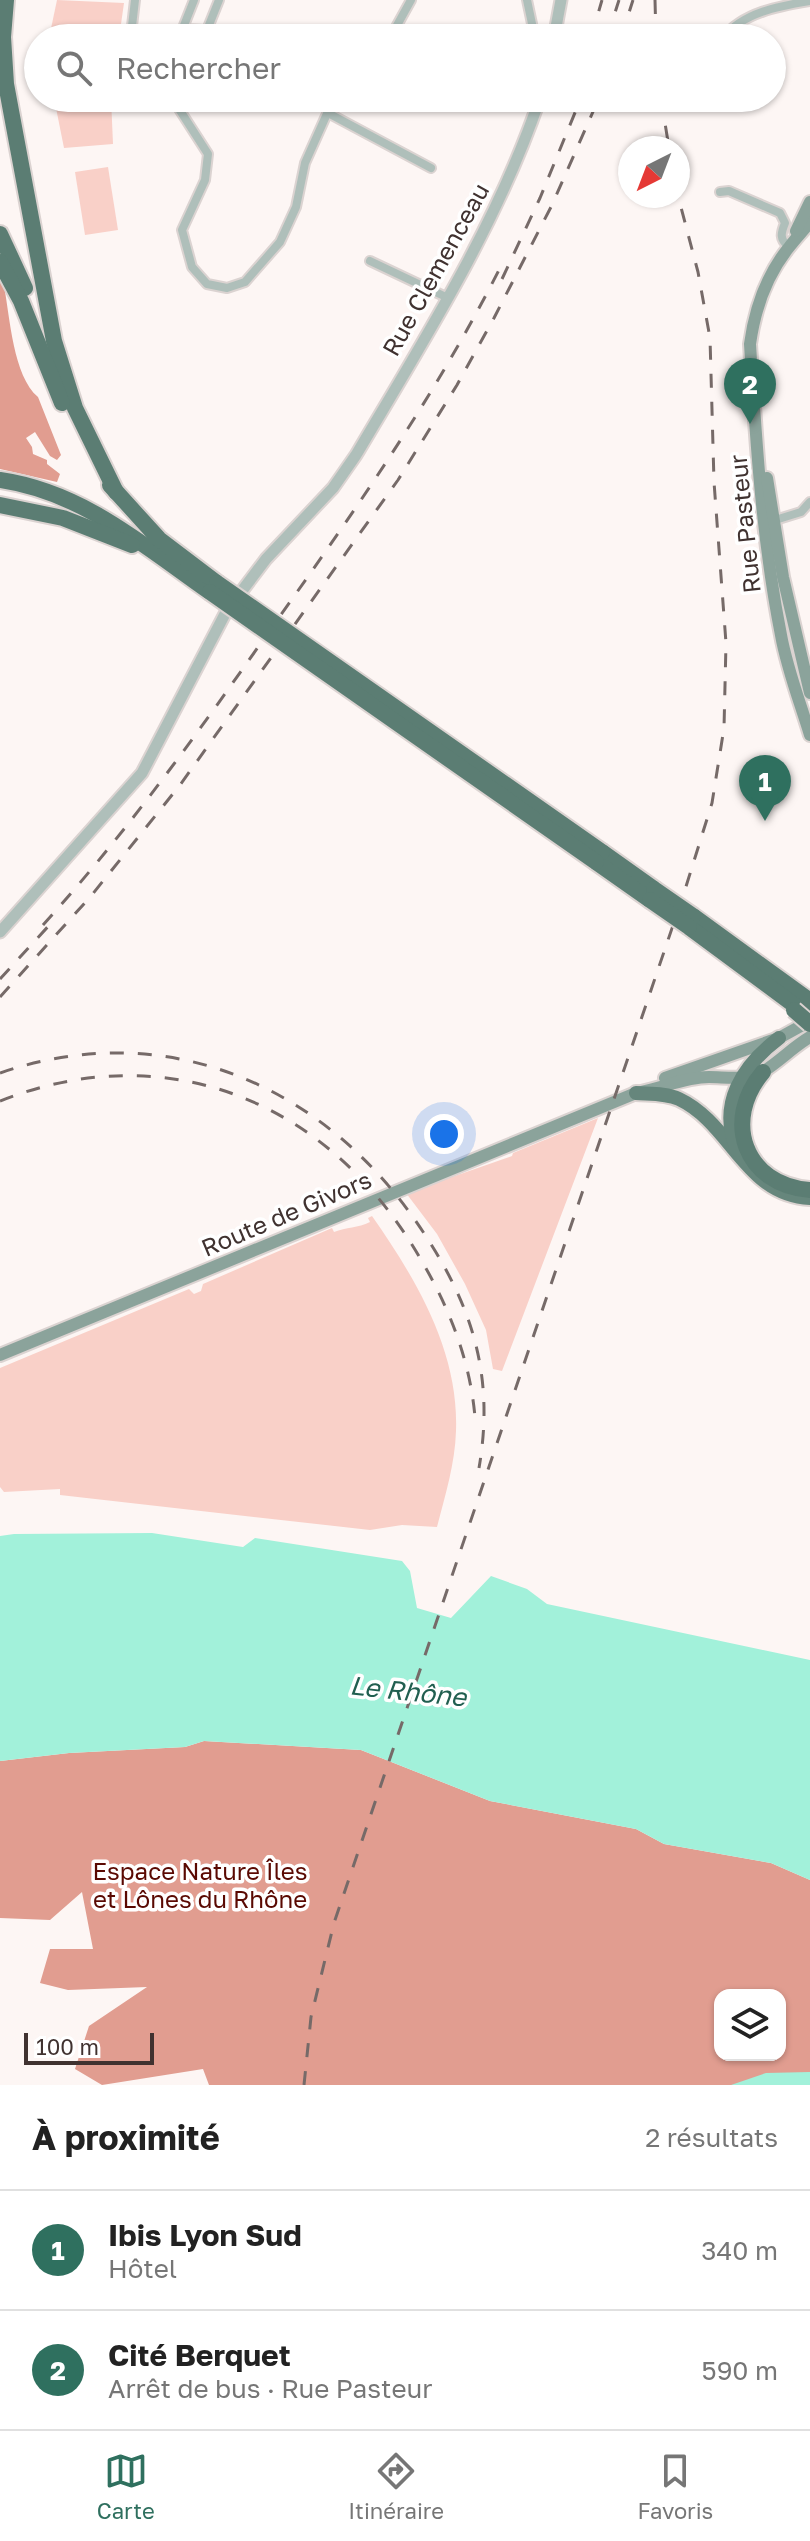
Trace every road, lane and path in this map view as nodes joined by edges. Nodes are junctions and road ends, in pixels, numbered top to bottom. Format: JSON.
{"nodes":[{"id":1,"x":6,"y":0,"type":"edge"},
{"id":2,"x":135,"y":0,"type":"edge"},
{"id":3,"x":194,"y":0,"type":"edge"},
{"id":4,"x":219,"y":0,"type":"edge"},
{"id":5,"x":411,"y":0,"type":"edge"},
{"id":6,"x":527,"y":0,"type":"edge"},
{"id":7,"x":561,"y":0,"type":"edge"},
{"id":8,"x":810,"y":1,"type":"edge"},
{"id":9,"x":132,"y":24,"type":"edge"},
{"id":10,"x":185,"y":24,"type":"edge"},
{"id":11,"x":209,"y":24,"type":"edge"},
{"id":12,"x":398,"y":24,"type":"edge"},
{"id":13,"x":532,"y":24,"type":"edge"},
{"id":14,"x":557,"y":24,"type":"edge"},
{"id":15,"x":742,"y":24,"type":"edge"},
{"id":16,"x":181,"y":112,"type":"edge"},
{"id":17,"x":535,"y":112,"type":"edge"},
{"id":18,"x":328,"y":113,"type":"joint"},
{"id":19,"x":431,"y":168,"type":"dead end"},
{"id":20,"x":720,"y":192,"type":"dead end"},
{"id":21,"x":810,"y":202,"type":"edge"},
{"id":22,"x":810,"y":224,"type":"edge"},
{"id":23,"x":3,"y":238,"type":"edge"},
{"id":24,"x":789,"y":247,"type":"junction"},
{"id":25,"x":370,"y":261,"type":"dead end"},
{"id":26,"x":1,"y":264,"type":"edge"},
{"id":27,"x":446,"y":297,"type":"junction"},
{"id":28,"x":44,"y":355,"type":"junction"},
{"id":29,"x":0,"y":480,"type":"edge"},
{"id":30,"x":116,"y":492,"type":"junction"},
{"id":31,"x":810,"y":502,"type":"edge"},
{"id":32,"x":0,"y":505,"type":"edge"},
{"id":33,"x":769,"y":522,"type":"junction"},
{"id":34,"x":183,"y":573,"type":"junction"},
{"id":35,"x":214,"y":588,"type":"junction"},
{"id":36,"x":810,"y":693,"type":"edge"},
{"id":37,"x":810,"y":735,"type":"edge"},
{"id":38,"x":691,"y":922,"type":"junction"},
{"id":39,"x":0,"y":932,"type":"edge"},
{"id":40,"x":806,"y":1012,"type":"edge"},
{"id":41,"x":810,"y":1037,"type":"edge"},
{"id":42,"x":779,"y":1038,"type":"junction"},
{"id":43,"x":717,"y":1059,"type":"junction"},
{"id":44,"x":763,"y":1072,"type":"junction"},
{"id":45,"x":741,"y":1077,"type":"junction"},
{"id":46,"x":636,"y":1093,"type":"junction"},
{"id":47,"x":745,"y":1100,"type":"junction"},
{"id":48,"x":740,"y":1157,"type":"junction"},
{"id":49,"x":810,"y":1190,"type":"edge"},
{"id":50,"x":810,"y":1198,"type":"edge"},
{"id":51,"x":0,"y":1355,"type":"edge"}],
"edges":[{"from":1,"to":30,"type":"highway"},
{"from":2,"to":9,"type":"street"},
{"from":3,"to":10,"type":"street"},
{"from":4,"to":11,"type":"street"},
{"from":5,"to":12,"type":"street"},
{"from":6,"to":13,"type":"street"},
{"from":7,"to":14,"type":"street"},
{"from":8,"to":15,"type":"street"},
{"from":16,"to":18,"type":"street"},
{"from":17,"to":27,"type":"street","name":"Rue Clemenceau"},
{"from":18,"to":19,"type":"street"},
{"from":20,"to":24,"type":"street"},
{"from":21,"to":24,"type":"main road","name":"Rue Pasteur"},
{"from":22,"to":24,"type":"main road","name":"Rue Pasteur"},
{"from":23,"to":28,"type":"highway"},
{"from":24,"to":33,"type":"main road","name":"Rue Pasteur"},
{"from":25,"to":27,"type":"street"},
{"from":26,"to":28,"type":"highway"},
{"from":27,"to":39,"type":"street","name":"Rue Clemenceau"},
{"from":28,"to":30,"type":"highway"},
{"from":29,"to":34,"type":"highway"},
{"from":30,"to":35,"type":"highway"},
{"from":31,"to":33,"type":"street"},
{"from":32,"to":34,"type":"highway"},
{"from":33,"to":36,"type":"main road","name":"Rue Pasteur"},
{"from":33,"to":37,"type":"main road","name":"Rue Pasteur"},
{"from":34,"to":35,"type":"highway"},
{"from":35,"to":38,"type":"highway","bridge":true},
{"from":38,"to":40,"type":"highway"},
{"from":38,"to":40,"type":"highway"},
{"from":40,"to":42,"type":"main road"},
{"from":41,"to":44,"type":"main road"},
{"from":42,"to":43,"type":"main road"},
{"from":42,"to":45,"type":"highway"},
{"from":43,"to":45,"type":"main road"},
{"from":43,"to":46,"type":"main road"},
{"from":44,"to":45,"type":"main road"},
{"from":44,"to":47,"type":"highway"},
{"from":45,"to":46,"type":"main road"},
{"from":45,"to":47,"type":"main road"},
{"from":45,"to":48,"type":"highway"},
{"from":46,"to":48,"type":"highway"},
{"from":46,"to":51,"type":"main road","name":"Route de Givors"},
{"from":47,"to":49,"type":"highway"},
{"from":48,"to":50,"type":"highway"}]}
